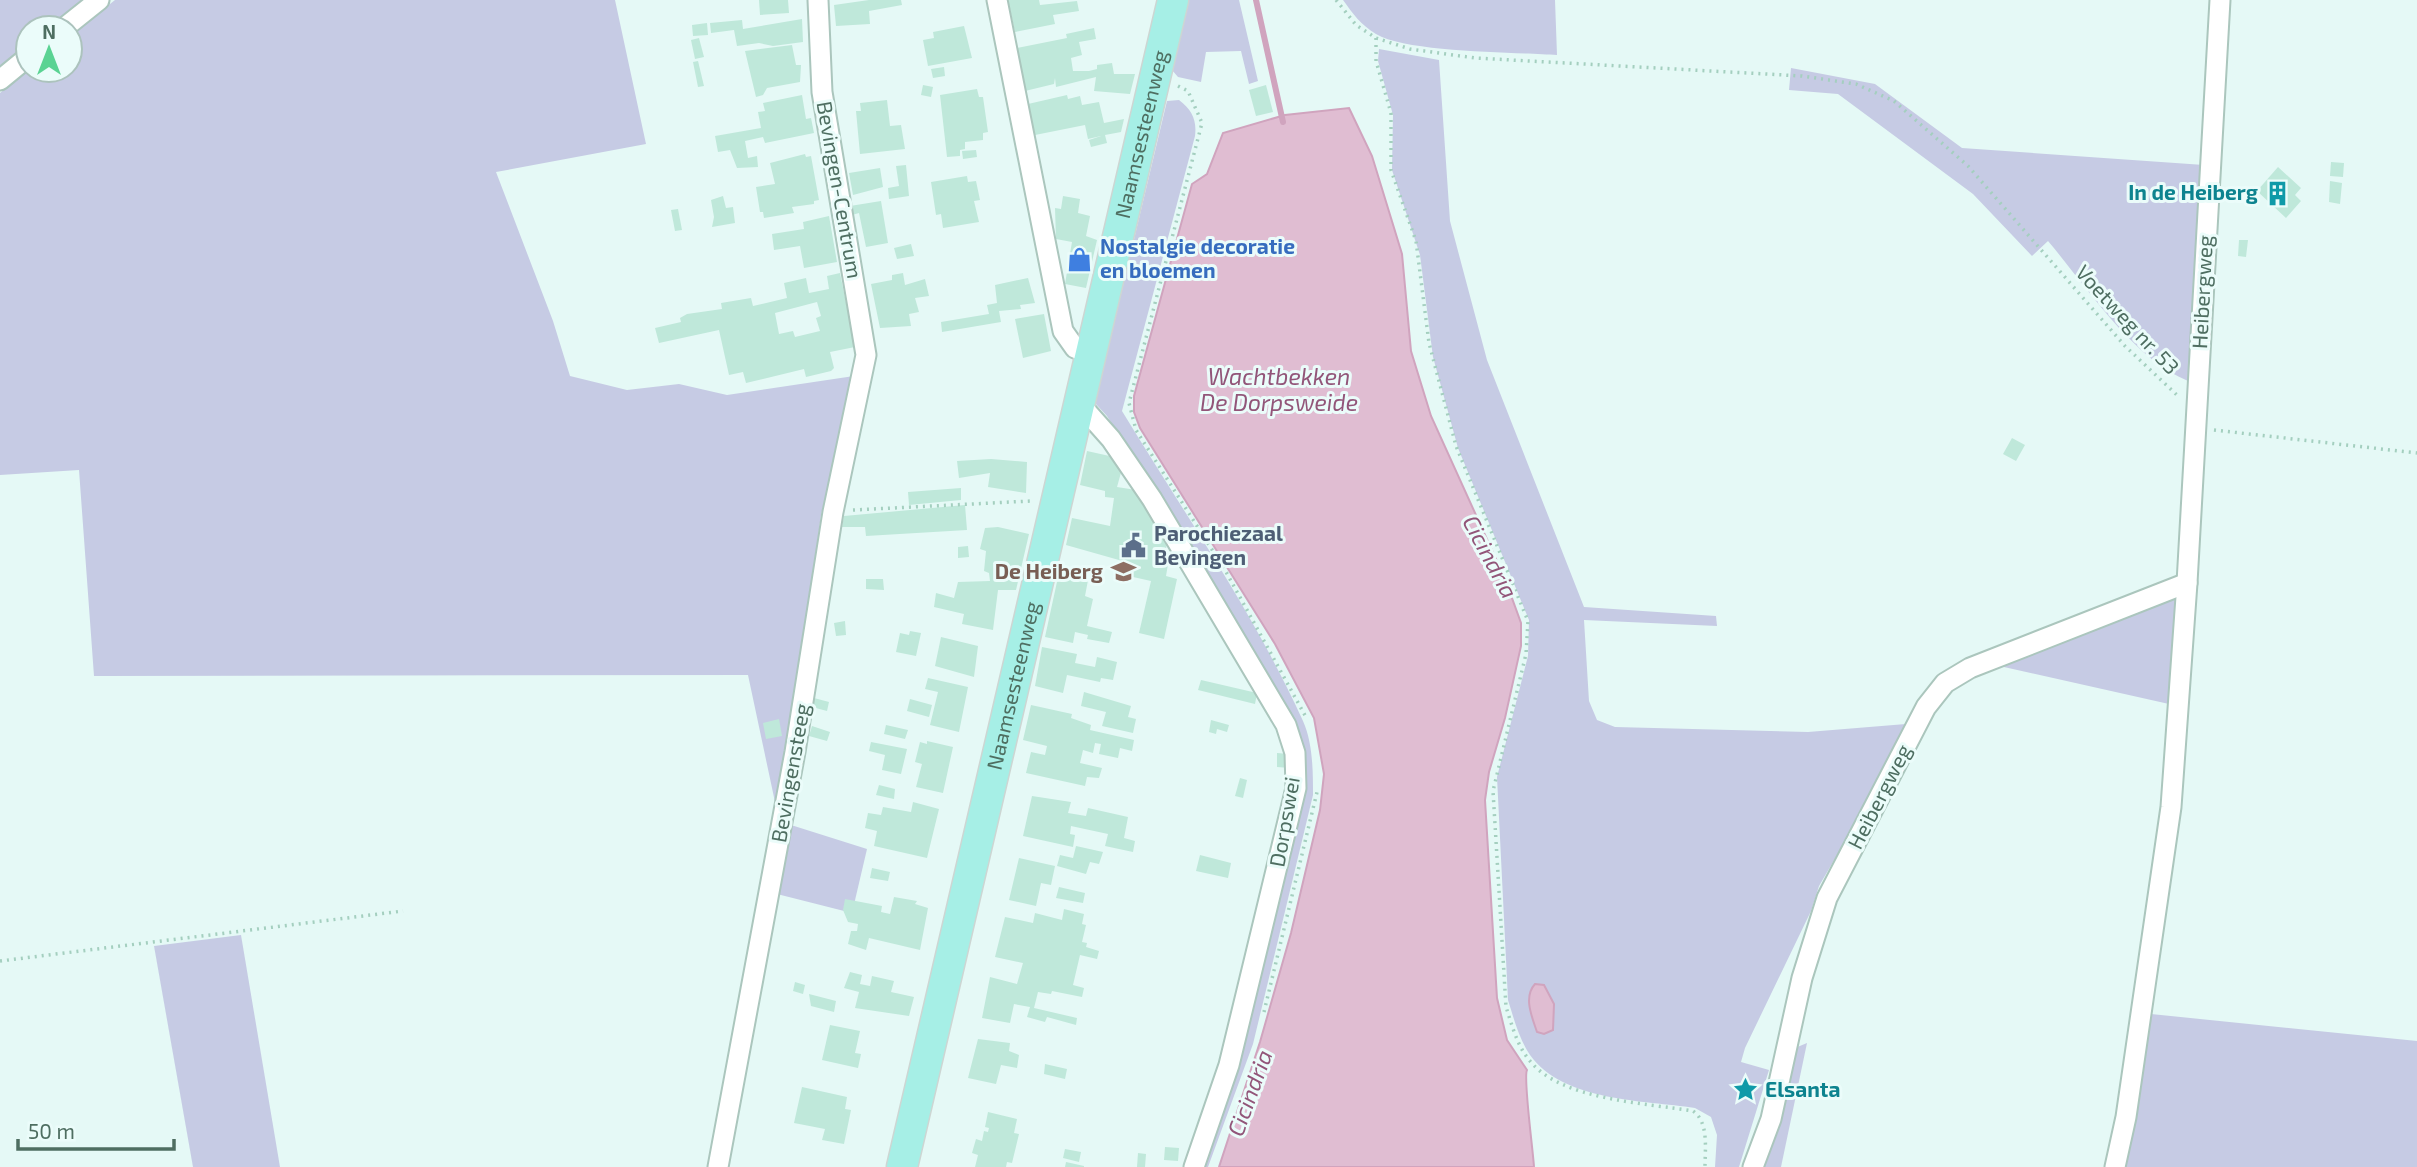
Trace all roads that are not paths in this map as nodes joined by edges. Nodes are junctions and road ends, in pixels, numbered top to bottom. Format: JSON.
{"nodes":[{"id":1,"x":99,"y":0,"type":"edge"},
{"id":2,"x":818,"y":0,"type":"edge"},
{"id":3,"x":997,"y":0,"type":"edge"},
{"id":4,"x":1172,"y":0,"type":"edge"},
{"id":5,"x":2220,"y":0,"type":"edge"},
{"id":6,"x":82,"y":14,"type":"edge"},
{"id":7,"x":14,"y":68,"type":"edge"},
{"id":8,"x":0,"y":80,"type":"edge"},
{"id":9,"x":1091,"y":354,"type":"junction"},
{"id":10,"x":863,"y":379,"type":"joint"},
{"id":11,"x":1079,"y":403,"type":"junction"},
{"id":12,"x":2188,"y":583,"type":"junction"},
{"id":13,"x":718,"y":1167,"type":"edge"},
{"id":14,"x":902,"y":1167,"type":"edge"},
{"id":15,"x":1194,"y":1167,"type":"edge"},
{"id":16,"x":1753,"y":1167,"type":"edge"},
{"id":17,"x":2115,"y":1167,"type":"edge"}],
"edges":[{"from":1,"to":6,"type":"street"},
{"from":2,"to":10,"type":"street","name":"Bevingen-Centrum"},
{"from":3,"to":9,"type":"street"},
{"from":4,"to":9,"type":"main road","name":"Naamsesteenweg"},
{"from":5,"to":12,"type":"street","name":"Heibergweg"},
{"from":7,"to":8,"type":"street"},
{"from":9,"to":11,"type":"main road","name":"Naamsesteenweg"},
{"from":10,"to":13,"type":"street","name":"Bevingensteeg"},
{"from":11,"to":14,"type":"main road","name":"Naamsesteenweg"},
{"from":11,"to":15,"type":"street","name":"Dorpswei"},
{"from":12,"to":16,"type":"street","name":"Heibergweg"},
{"from":12,"to":17,"type":"street","name":"Heibergweg"}]}
